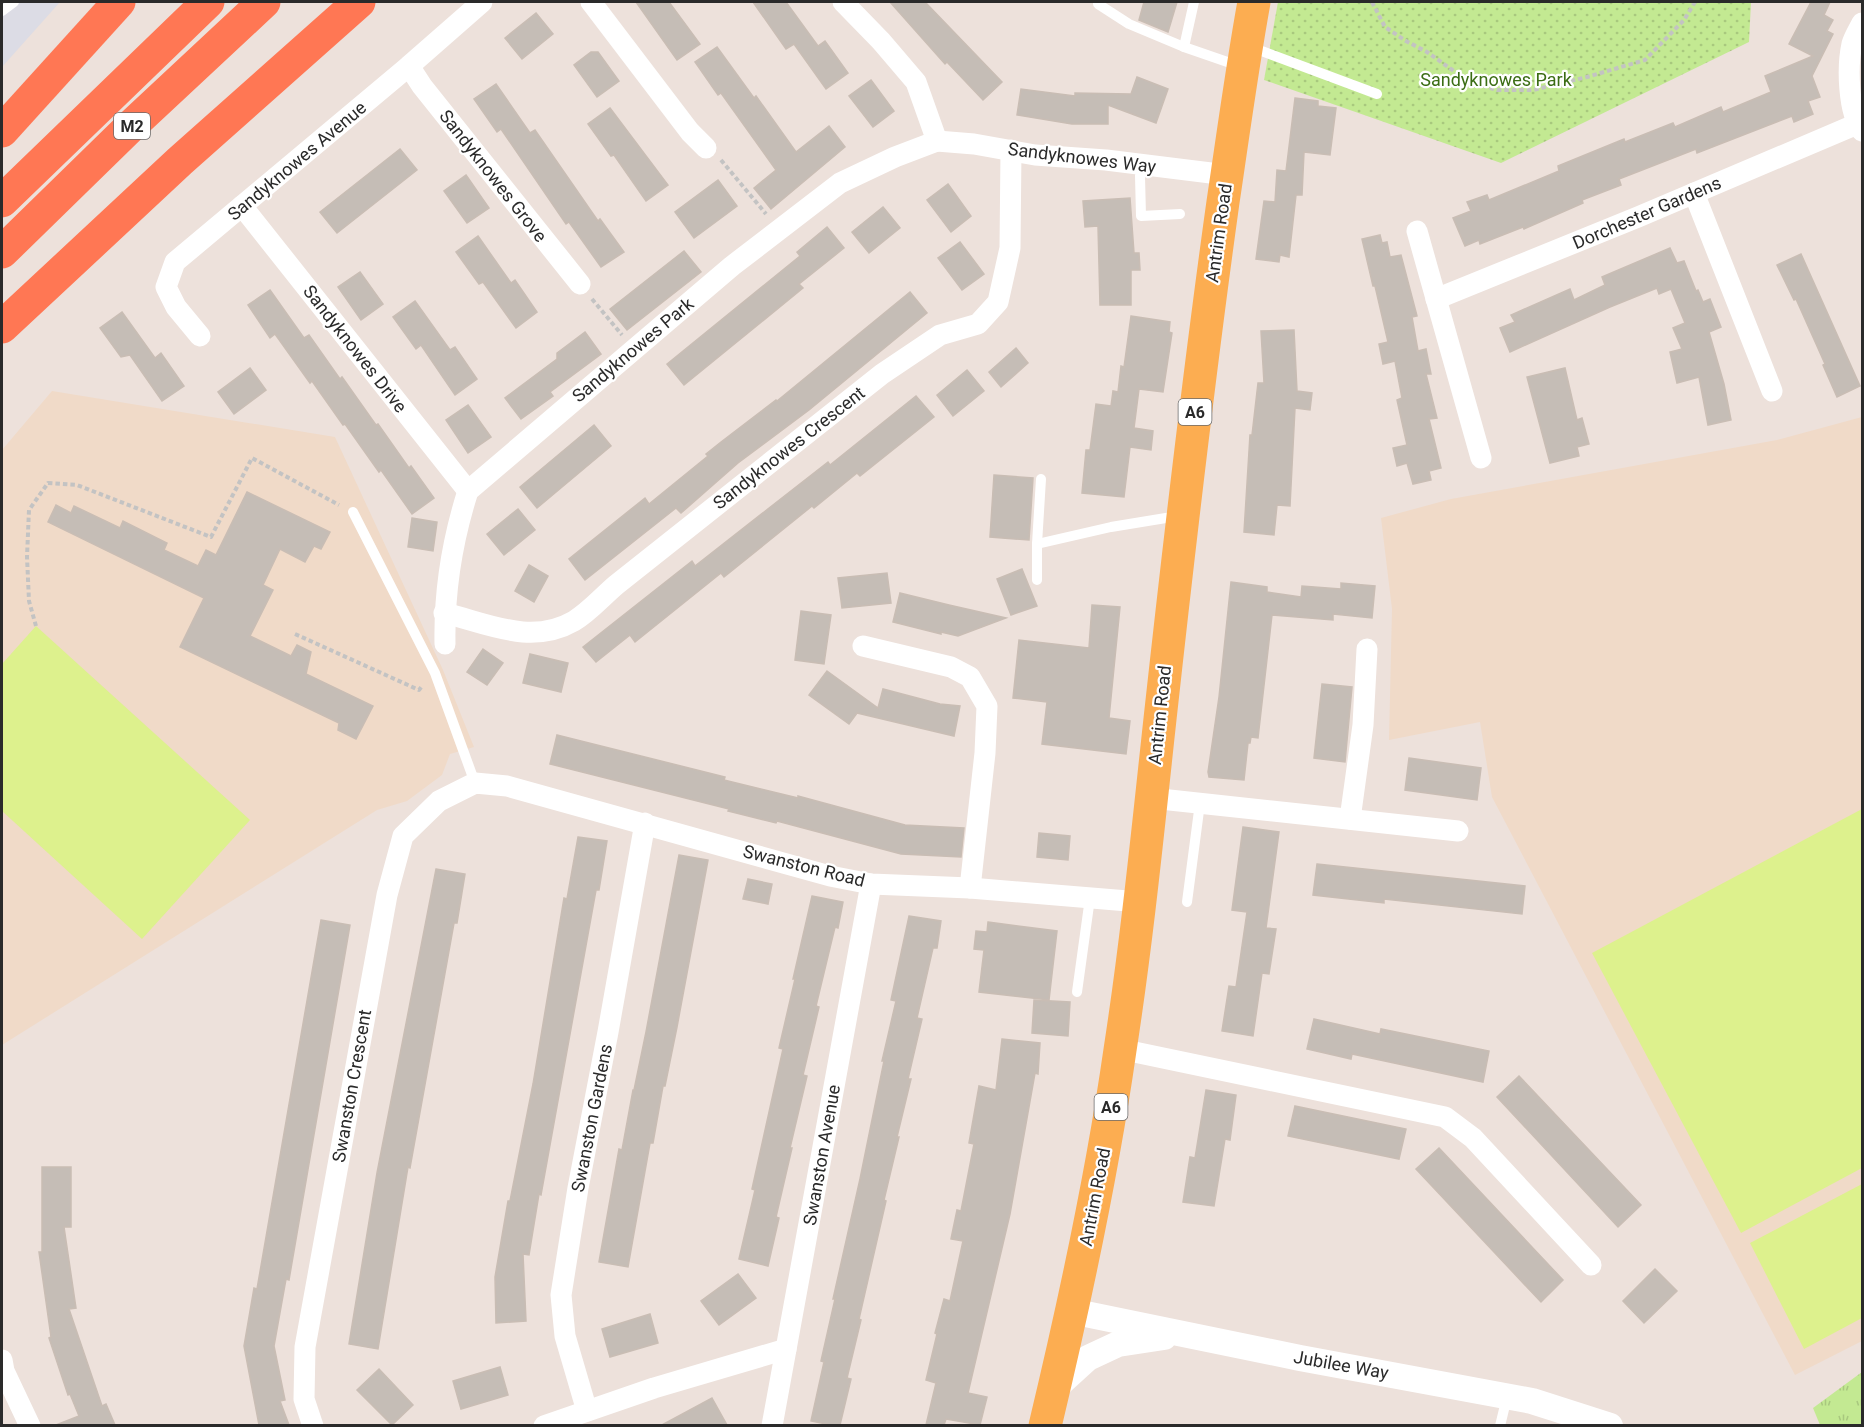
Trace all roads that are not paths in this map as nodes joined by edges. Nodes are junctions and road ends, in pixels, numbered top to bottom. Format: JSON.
{"nodes":[{"id":1,"x":14,"y":2,"type":"edge"},
{"id":2,"x":119,"y":2,"type":"edge"},
{"id":3,"x":208,"y":2,"type":"edge"},
{"id":4,"x":264,"y":2,"type":"edge"},
{"id":5,"x":359,"y":2,"type":"edge"},
{"id":6,"x":482,"y":2,"type":"edge"},
{"id":7,"x":591,"y":2,"type":"edge"},
{"id":8,"x":843,"y":2,"type":"edge"},
{"id":9,"x":1098,"y":2,"type":"edge"},
{"id":10,"x":1194,"y":2,"type":"edge"},
{"id":11,"x":1254,"y":2,"type":"edge"},
{"id":12,"x":2,"y":11,"type":"edge"},
{"id":13,"x":1863,"y":22,"type":"edge"},
{"id":14,"x":1184,"y":47,"type":"junction"},
{"id":15,"x":1244,"y":56,"type":"junction"},
{"id":16,"x":409,"y":66,"type":"junction"},
{"id":17,"x":1377,"y":94,"type":"dead end"},
{"id":18,"x":1860,"y":128,"type":"edge"},
{"id":19,"x":2,"y":131,"type":"edge"},
{"id":20,"x":937,"y":141,"type":"junction"},
{"id":21,"x":706,"y":148,"type":"road end"},
{"id":22,"x":1011,"y":150,"type":"junction"},
{"id":23,"x":1142,"y":165,"type":"junction"},
{"id":24,"x":1227,"y":175,"type":"junction"},
{"id":25,"x":1694,"y":193,"type":"junction"},
{"id":26,"x":2,"y":201,"type":"edge"},
{"id":27,"x":242,"y":206,"type":"junction"},
{"id":28,"x":1180,"y":214,"type":"dead end"},
{"id":29,"x":1417,"y":231,"type":"dead end"},
{"id":30,"x":2,"y":252,"type":"edge"},
{"id":31,"x":580,"y":284,"type":"road end"},
{"id":32,"x":1436,"y":299,"type":"junction"},
{"id":33,"x":2,"y":327,"type":"edge"},
{"id":34,"x":200,"y":336,"type":"dead end"},
{"id":35,"x":1772,"y":391,"type":"dead end"},
{"id":36,"x":1481,"y":458,"type":"dead end"},
{"id":37,"x":1041,"y":479,"type":"dead end"},
{"id":38,"x":468,"y":491,"type":"junction"},
{"id":39,"x":353,"y":512,"type":"road end"},
{"id":40,"x":1182,"y":515,"type":"junction"},
{"id":41,"x":1037,"y":544,"type":"junction"},
{"id":42,"x":1037,"y":580,"type":"dead end"},
{"id":43,"x":444,"y":613,"type":"junction"},
{"id":44,"x":445,"y":644,"type":"dead end"},
{"id":45,"x":863,"y":646,"type":"dead end"},
{"id":46,"x":1367,"y":649,"type":"dead end"},
{"id":47,"x":475,"y":783,"type":"junction"},
{"id":48,"x":1151,"y":798,"type":"junction"},
{"id":49,"x":1200,"y":803,"type":"junction"},
{"id":50,"x":1350,"y":819,"type":"junction"},
{"id":51,"x":645,"y":823,"type":"junction"},
{"id":52,"x":1458,"y":831,"type":"dead end"},
{"id":53,"x":871,"y":884,"type":"junction"},
{"id":54,"x":970,"y":888,"type":"junction"},
{"id":55,"x":1090,"y":898,"type":"junction"},
{"id":56,"x":1140,"y":902,"type":"junction"},
{"id":57,"x":1186,"y":902,"type":"dead end"},
{"id":58,"x":1077,"y":992,"type":"dead end"},
{"id":59,"x":1120,"y":1049,"type":"junction"},
{"id":60,"x":1591,"y":1265,"type":"dead end"},
{"id":61,"x":1071,"y":1311,"type":"junction"},
{"id":62,"x":1182,"y":1334,"type":"junction"},
{"id":63,"x":786,"y":1349,"type":"junction"},
{"id":64,"x":2,"y":1360,"type":"edge"},
{"id":65,"x":1054,"y":1389,"type":"junction"},
{"id":66,"x":1508,"y":1396,"type":"junction"},
{"id":67,"x":587,"y":1411,"type":"junction"},
{"id":68,"x":30,"y":1425,"type":"edge"},
{"id":69,"x":313,"y":1425,"type":"edge"},
{"id":70,"x":544,"y":1425,"type":"edge"},
{"id":71,"x":772,"y":1425,"type":"edge"},
{"id":72,"x":1045,"y":1425,"type":"edge"},
{"id":73,"x":1500,"y":1425,"type":"edge"},
{"id":74,"x":1610,"y":1425,"type":"edge"}],
"edges":[{"from":1,"to":12,"type":"lane"},
{"from":2,"to":19,"type":"highway"},
{"from":3,"to":26,"type":"highway","number":"M2"},
{"from":4,"to":30,"type":"highway","number":"M2"},
{"from":5,"to":33,"type":"highway"},
{"from":6,"to":16,"type":"street","name":"Sandyknowes Avenue"},
{"from":7,"to":21,"type":"street"},
{"from":8,"to":20,"type":"street"},
{"from":9,"to":14,"type":"lane"},
{"from":10,"to":14,"type":"lane"},
{"from":11,"to":15,"type":"main road","name":"Antrim Road","number":"A6"},
{"from":13,"to":18,"type":"street"},
{"from":14,"to":15,"type":"lane"},
{"from":15,"to":17,"type":"lane"},
{"from":15,"to":24,"type":"main road","name":"Antrim Road","number":"A6"},
{"from":16,"to":27,"type":"street","name":"Sandyknowes Avenue"},
{"from":16,"to":31,"type":"street","name":"Sandyknowes Grove"},
{"from":18,"to":25,"type":"street","name":"Dorchester Gardens"},
{"from":20,"to":22,"type":"street","name":"Sandyknowes Way"},
{"from":20,"to":38,"type":"street","name":"Sandyknowes Park"},
{"from":22,"to":23,"type":"street","name":"Sandyknowes Way"},
{"from":22,"to":43,"type":"street","name":"Sandyknowes Crescent"},
{"from":23,"to":24,"type":"street","name":"Sandyknowes Way"},
{"from":23,"to":28,"type":"lane"},
{"from":24,"to":40,"type":"main road","name":"Antrim Road","number":"A6"},
{"from":25,"to":32,"type":"street","name":"Dorchester Gardens"},
{"from":25,"to":35,"type":"street"},
{"from":27,"to":34,"type":"street","name":"Sandyknowes Avenue"},
{"from":27,"to":38,"type":"street","name":"Sandyknowes Drive"},
{"from":29,"to":32,"type":"street"},
{"from":32,"to":36,"type":"street"},
{"from":37,"to":41,"type":"lane"},
{"from":38,"to":43,"type":"street"},
{"from":39,"to":47,"type":"lane"},
{"from":40,"to":41,"type":"lane"},
{"from":40,"to":48,"type":"main road","name":"Antrim Road","number":"A6"},
{"from":41,"to":42,"type":"lane"},
{"from":43,"to":44,"type":"street"},
{"from":45,"to":54,"type":"street"},
{"from":46,"to":50,"type":"street"},
{"from":47,"to":51,"type":"street","name":"Swanston Road"},
{"from":47,"to":69,"type":"street","name":"Swanston Crescent"},
{"from":48,"to":49,"type":"street"},
{"from":48,"to":56,"type":"main road","name":"Antrim Road","number":"A6"},
{"from":49,"to":50,"type":"street"},
{"from":49,"to":57,"type":"lane"},
{"from":50,"to":52,"type":"street"},
{"from":51,"to":53,"type":"street","name":"Swanston Road"},
{"from":51,"to":67,"type":"street","name":"Swanston Gardens"},
{"from":53,"to":54,"type":"street","name":"Swanston Road"},
{"from":53,"to":63,"type":"street","name":"Swanston Avenue"},
{"from":54,"to":55,"type":"street","name":"Swanston Road"},
{"from":55,"to":56,"type":"street","name":"Swanston Road"},
{"from":55,"to":58,"type":"lane"},
{"from":56,"to":59,"type":"main road","name":"Antrim Road","number":"A6"},
{"from":59,"to":60,"type":"street"},
{"from":59,"to":61,"type":"main road","name":"Antrim Road","number":"A6"},
{"from":61,"to":62,"type":"street","name":"Jubilee Way"},
{"from":61,"to":65,"type":"main road","name":"Antrim Road","number":"A6"},
{"from":62,"to":65,"type":"street"},
{"from":62,"to":66,"type":"street","name":"Jubilee Way"},
{"from":63,"to":67,"type":"street"},
{"from":63,"to":71,"type":"street","name":"Swanston Avenue"},
{"from":64,"to":68,"type":"street"},
{"from":65,"to":72,"type":"main road","name":"Antrim Road","number":"A6"},
{"from":66,"to":73,"type":"lane"},
{"from":66,"to":74,"type":"street","name":"Jubilee Way"},
{"from":67,"to":70,"type":"street"}]}
